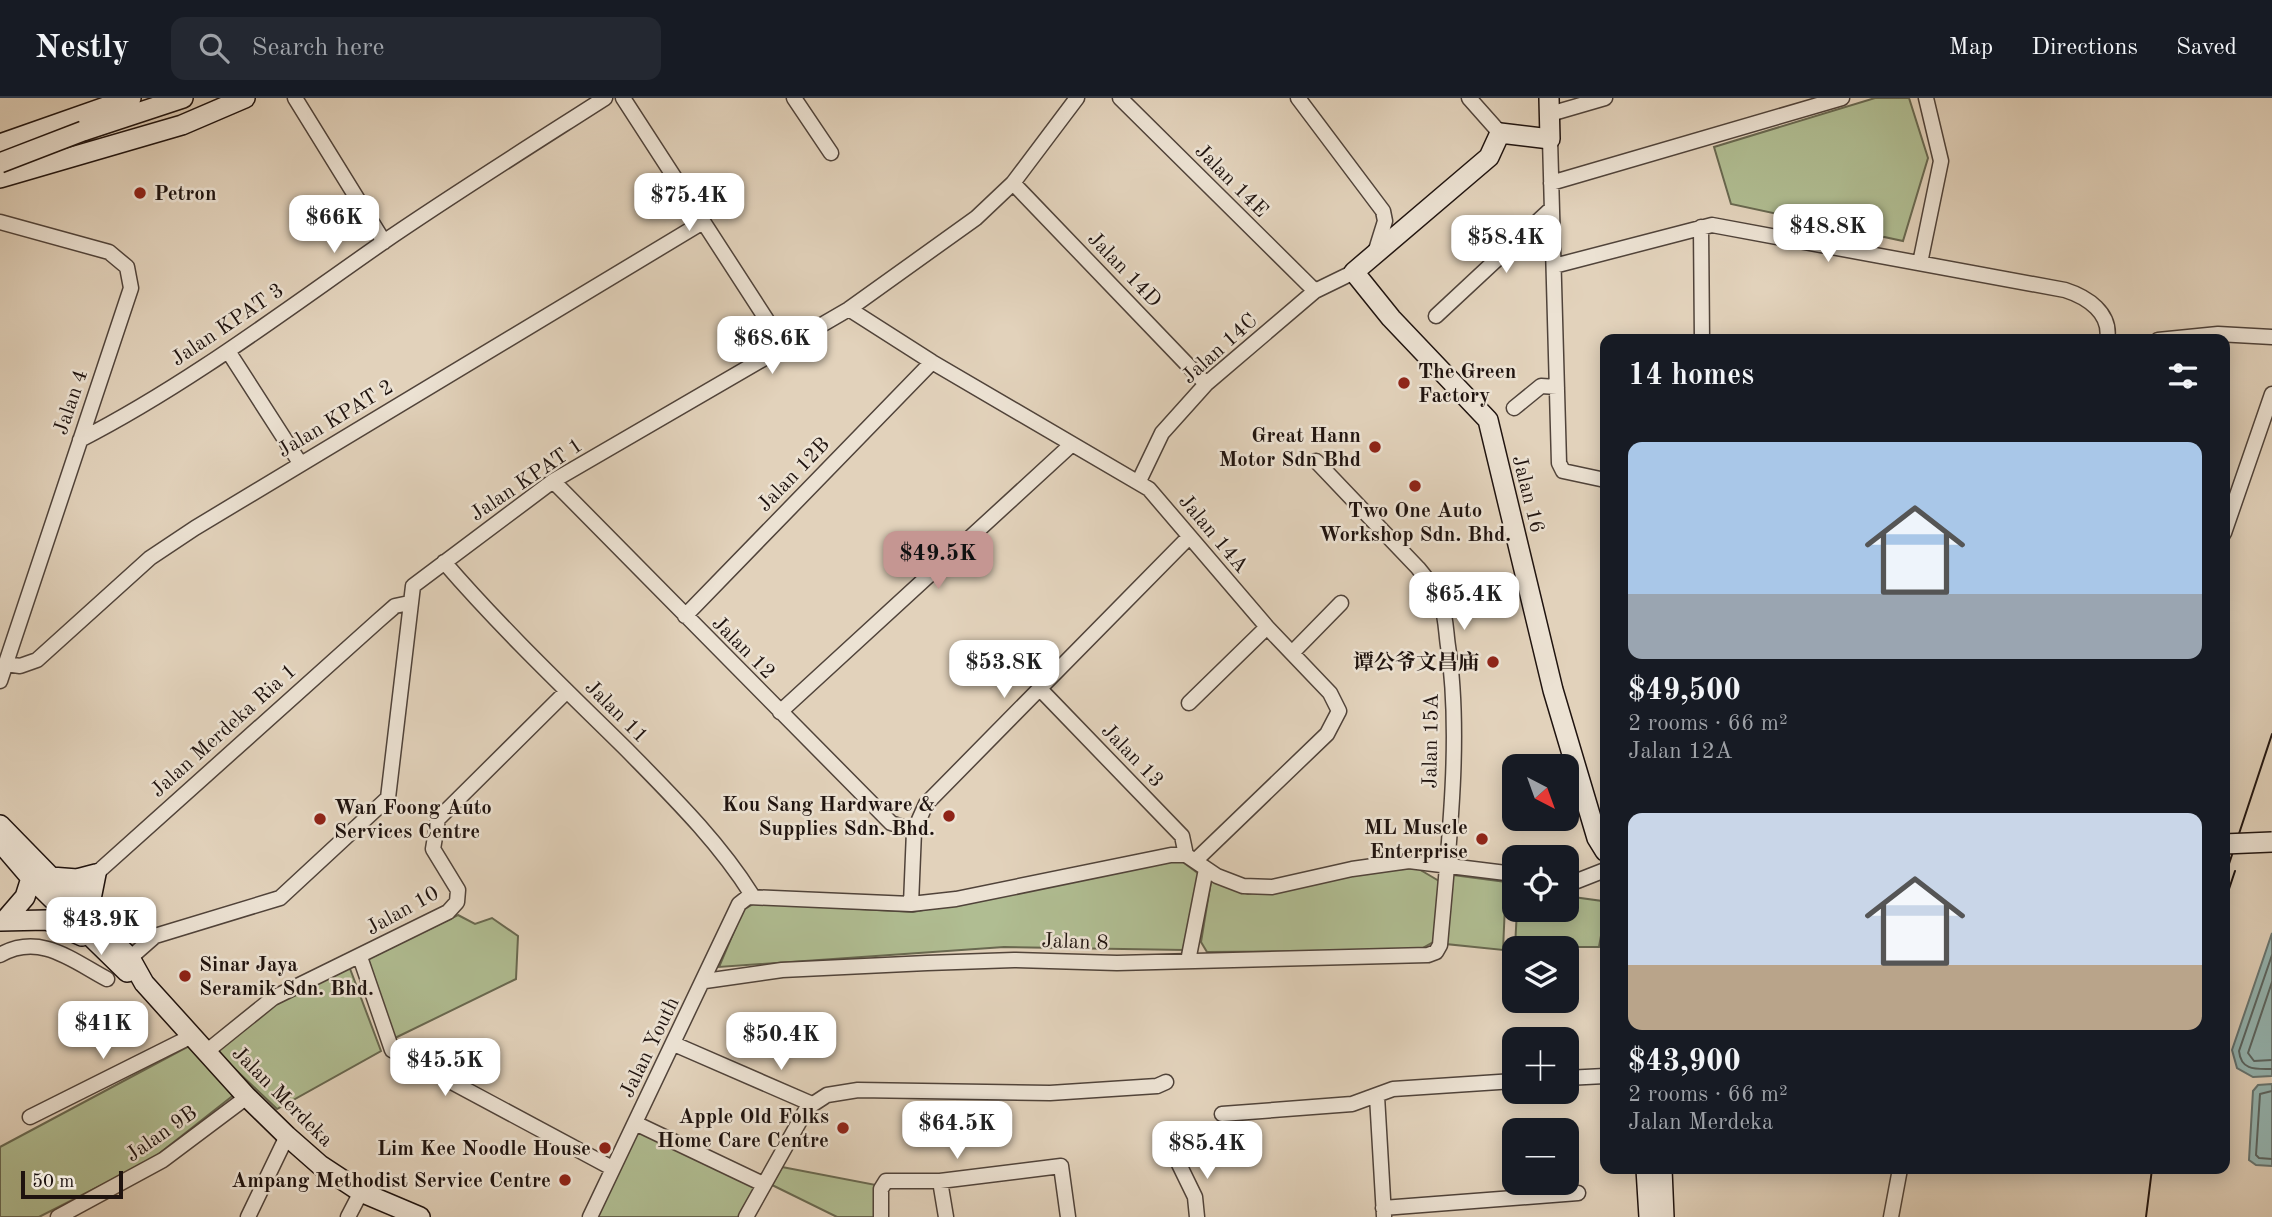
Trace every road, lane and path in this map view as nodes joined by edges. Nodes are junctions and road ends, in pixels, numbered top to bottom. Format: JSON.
{"nodes":[{"id":1,"x":131,"y":98,"type":"edge"},
{"id":2,"x":183,"y":98,"type":"edge"},
{"id":3,"x":245,"y":98,"type":"edge"},
{"id":4,"x":295,"y":98,"type":"edge"},
{"id":5,"x":604,"y":98,"type":"edge"},
{"id":6,"x":623,"y":98,"type":"edge"},
{"id":7,"x":794,"y":98,"type":"edge"},
{"id":8,"x":1077,"y":98,"type":"edge"},
{"id":9,"x":1120,"y":98,"type":"edge"},
{"id":10,"x":1298,"y":98,"type":"edge"},
{"id":11,"x":1469,"y":98,"type":"edge"},
{"id":12,"x":1605,"y":98,"type":"edge"},
{"id":13,"x":1842,"y":98,"type":"edge"},
{"id":14,"x":1926,"y":98,"type":"edge"},
{"id":15,"x":1549,"y":106,"type":"edge"},
{"id":16,"x":1500,"y":133,"type":"junction"},
{"id":17,"x":1550,"y":139,"type":"junction"},
{"id":18,"x":4,"y":143,"type":"edge"},
{"id":19,"x":831,"y":153,"type":"dead end"},
{"id":20,"x":0,"y":163,"type":"edge"},
{"id":21,"x":19,"y":172,"type":"junction"},
{"id":22,"x":0,"y":178,"type":"edge"},
{"id":23,"x":1013,"y":183,"type":"junction"},
{"id":24,"x":1551,"y":183,"type":"junction"},
{"id":25,"x":1552,"y":208,"type":"junction"},
{"id":26,"x":0,"y":222,"type":"edge"},
{"id":27,"x":703,"y":222,"type":"junction"},
{"id":28,"x":1701,"y":228,"type":"junction"},
{"id":29,"x":384,"y":242,"type":"junction"},
{"id":30,"x":1375,"y":255,"type":"junction"},
{"id":31,"x":1920,"y":263,"type":"junction"},
{"id":32,"x":1554,"y":266,"type":"junction"},
{"id":33,"x":1354,"y":272,"type":"junction"},
{"id":34,"x":1315,"y":291,"type":"junction"},
{"id":35,"x":849,"y":309,"type":"junction"},
{"id":36,"x":1436,"y":316,"type":"dead end"},
{"id":37,"x":1702,"y":334,"type":"edge"},
{"id":38,"x":2107,"y":334,"type":"edge"},
{"id":39,"x":2230,"y":335,"type":"edge"},
{"id":40,"x":2272,"y":337,"type":"edge"},
{"id":41,"x":785,"y":348,"type":"junction"},
{"id":42,"x":228,"y":352,"type":"junction"},
{"id":43,"x":932,"y":362,"type":"junction"},
{"id":44,"x":1206,"y":384,"type":"junction"},
{"id":45,"x":1557,"y":387,"type":"junction"},
{"id":46,"x":2272,"y":394,"type":"edge"},
{"id":47,"x":1514,"y":408,"type":"dead end"},
{"id":48,"x":80,"y":440,"type":"junction"},
{"id":49,"x":1071,"y":445,"type":"junction"},
{"id":50,"x":1316,"y":461,"type":"dead end"},
{"id":51,"x":300,"y":463,"type":"junction"},
{"id":52,"x":1600,"y":479,"type":"edge"},
{"id":53,"x":553,"y":481,"type":"junction"},
{"id":54,"x":1139,"y":481,"type":"junction"},
{"id":55,"x":2230,"y":516,"type":"edge"},
{"id":56,"x":1188,"y":538,"type":"junction"},
{"id":57,"x":444,"y":562,"type":"junction"},
{"id":58,"x":409,"y":603,"type":"junction"},
{"id":59,"x":1342,"y":603,"type":"dead end"},
{"id":60,"x":685,"y":616,"type":"junction"},
{"id":61,"x":1267,"y":627,"type":"junction"},
{"id":62,"x":1292,"y":653,"type":"junction"},
{"id":63,"x":6,"y":664,"type":"junction"},
{"id":64,"x":0,"y":681,"type":"edge"},
{"id":65,"x":1040,"y":689,"type":"junction"},
{"id":66,"x":567,"y":691,"type":"junction"},
{"id":67,"x":1189,"y":704,"type":"dead end"},
{"id":68,"x":780,"y":712,"type":"junction"},
{"id":69,"x":0,"y":825,"type":"edge"},
{"id":70,"x":914,"y":831,"type":"junction"},
{"id":71,"x":0,"y":842,"type":"edge"},
{"id":72,"x":2272,"y":842,"type":"edge"},
{"id":73,"x":1600,"y":843,"type":"edge"},
{"id":74,"x":2230,"y":844,"type":"edge"},
{"id":75,"x":1196,"y":861,"type":"junction"},
{"id":76,"x":1447,"y":863,"type":"junction"},
{"id":77,"x":1502,"y":872,"type":"edge"},
{"id":78,"x":1600,"y":872,"type":"edge"},
{"id":79,"x":96,"y":874,"type":"junction"},
{"id":80,"x":51,"y":877,"type":"junction"},
{"id":81,"x":31,"y":878,"type":"junction"},
{"id":82,"x":1579,"y":880,"type":"edge"},
{"id":83,"x":750,"y":896,"type":"junction"},
{"id":84,"x":911,"y":904,"type":"junction"},
{"id":85,"x":59,"y":908,"type":"junction"},
{"id":86,"x":3,"y":920,"type":"edge"},
{"id":87,"x":93,"y":920,"type":"junction"},
{"id":88,"x":1440,"y":945,"type":"joint"},
{"id":89,"x":0,"y":955,"type":"edge"},
{"id":90,"x":360,"y":957,"type":"junction"},
{"id":91,"x":1188,"y":961,"type":"junction"},
{"id":92,"x":134,"y":967,"type":"junction"},
{"id":93,"x":107,"y":979,"type":"dead end"},
{"id":94,"x":705,"y":981,"type":"junction"},
{"id":95,"x":192,"y":1036,"type":"junction"},
{"id":96,"x":674,"y":1044,"type":"junction"},
{"id":97,"x":206,"y":1052,"type":"junction"},
{"id":98,"x":1600,"y":1076,"type":"edge"},
{"id":99,"x":1579,"y":1077,"type":"edge"},
{"id":100,"x":1166,"y":1082,"type":"dead end"},
{"id":101,"x":1502,"y":1083,"type":"edge"},
{"id":102,"x":1377,"y":1096,"type":"junction"},
{"id":103,"x":247,"y":1097,"type":"junction"},
{"id":104,"x":812,"y":1104,"type":"junction"},
{"id":105,"x":1223,"y":1114,"type":"dead end"},
{"id":106,"x":30,"y":1117,"type":"dead end"},
{"id":107,"x":635,"y":1123,"type":"junction"},
{"id":108,"x":287,"y":1136,"type":"junction"},
{"id":109,"x":1176,"y":1158,"type":"dead end"},
{"id":110,"x":612,"y":1168,"type":"junction"},
{"id":111,"x":1646,"y":1174,"type":"edge"},
{"id":112,"x":1662,"y":1174,"type":"edge"},
{"id":113,"x":1899,"y":1174,"type":"edge"},
{"id":114,"x":940,"y":1181,"type":"junction"},
{"id":115,"x":763,"y":1184,"type":"junction"},
{"id":116,"x":361,"y":1192,"type":"junction"},
{"id":117,"x":1558,"y":1195,"type":"edge"},
{"id":118,"x":1384,"y":1212,"type":"edge"},
{"id":119,"x":58,"y":1217,"type":"edge"},
{"id":120,"x":248,"y":1217,"type":"edge"},
{"id":121,"x":348,"y":1217,"type":"edge"},
{"id":122,"x":419,"y":1217,"type":"edge"},
{"id":123,"x":590,"y":1217,"type":"edge"},
{"id":124,"x":746,"y":1217,"type":"edge"},
{"id":125,"x":881,"y":1217,"type":"edge"},
{"id":126,"x":946,"y":1217,"type":"edge"},
{"id":127,"x":1068,"y":1217,"type":"edge"},
{"id":128,"x":1196,"y":1217,"type":"edge"},
{"id":129,"x":1649,"y":1217,"type":"edge"},
{"id":130,"x":1664,"y":1217,"type":"edge"},
{"id":131,"x":1891,"y":1217,"type":"edge"}],
"edges":[{"from":1,"to":18,"type":"street"},
{"from":2,"to":20,"type":"street","bridge":true},
{"from":3,"to":21,"type":"street"},
{"from":4,"to":29,"type":"street"},
{"from":5,"to":29,"type":"street","name":"Jalan KPAT 3"},
{"from":6,"to":27,"type":"street"},
{"from":7,"to":19,"type":"street"},
{"from":8,"to":23,"type":"street","name":"Jalan KPAT 1"},
{"from":9,"to":34,"type":"street","name":"Jalan 14E"},
{"from":10,"to":30,"type":"street"},
{"from":11,"to":16,"type":"street"},
{"from":12,"to":15,"type":"street"},
{"from":13,"to":24,"type":"street"},
{"from":14,"to":31,"type":"street"},
{"from":15,"to":17,"type":"street"},
{"from":16,"to":17,"type":"street"},
{"from":16,"to":30,"type":"street"},
{"from":17,"to":24,"type":"street"},
{"from":18,"to":21,"type":"street"},
{"from":21,"to":22,"type":"street"},
{"from":23,"to":35,"type":"street","name":"Jalan KPAT 1"},
{"from":23,"to":44,"type":"street","name":"Jalan 14D"},
{"from":24,"to":25,"type":"street"},
{"from":25,"to":32,"type":"street"},
{"from":25,"to":36,"type":"street"},
{"from":26,"to":48,"type":"street","name":"Jalan 4"},
{"from":27,"to":41,"type":"street"},
{"from":27,"to":51,"type":"street","name":"Jalan KPAT 2"},
{"from":28,"to":31,"type":"street"},
{"from":28,"to":32,"type":"street"},
{"from":28,"to":37,"type":"street"},
{"from":29,"to":42,"type":"street","name":"Jalan KPAT 3"},
{"from":30,"to":33,"type":"street"},
{"from":31,"to":38,"type":"street"},
{"from":32,"to":45,"type":"street"},
{"from":33,"to":34,"type":"street","name":"Jalan 14C"},
{"from":33,"to":73,"type":"street","name":"Jalan 16"},
{"from":34,"to":44,"type":"street","name":"Jalan 14C"},
{"from":35,"to":41,"type":"street","name":"Jalan KPAT 1"},
{"from":35,"to":43,"type":"street","name":"Jalan 14A"},
{"from":39,"to":40,"type":"street"},
{"from":41,"to":53,"type":"street","name":"Jalan KPAT 1"},
{"from":42,"to":48,"type":"street","name":"Jalan KPAT 3"},
{"from":42,"to":51,"type":"street"},
{"from":43,"to":49,"type":"street","name":"Jalan 14A"},
{"from":43,"to":60,"type":"street","name":"Jalan 12B"},
{"from":44,"to":54,"type":"street","name":"Jalan 14C"},
{"from":45,"to":47,"type":"street"},
{"from":45,"to":52,"type":"street"},
{"from":46,"to":55,"type":"street"},
{"from":48,"to":63,"type":"street","name":"Jalan 4"},
{"from":49,"to":54,"type":"street","name":"Jalan 14A"},
{"from":49,"to":68,"type":"street"},
{"from":50,"to":76,"type":"street","name":"Jalan 15A"},
{"from":51,"to":63,"type":"street","name":"Jalan KPAT 2"},
{"from":53,"to":57,"type":"street","name":"Jalan KPAT 1"},
{"from":53,"to":60,"type":"street","name":"Jalan 12"},
{"from":54,"to":56,"type":"street","name":"Jalan 14A"},
{"from":56,"to":61,"type":"street","name":"Jalan 14A"},
{"from":56,"to":65,"type":"street"},
{"from":57,"to":58,"type":"street","name":"Jalan KPAT 1"},
{"from":57,"to":66,"type":"street","name":"Jalan 11"},
{"from":58,"to":79,"type":"street","name":"Jalan Merdeka Ria 1"},
{"from":58,"to":92,"type":"street","name":"Jalan KPAT 1"},
{"from":59,"to":62,"type":"street"},
{"from":60,"to":68,"type":"street","name":"Jalan 12"},
{"from":61,"to":62,"type":"street","name":"Jalan 14A"},
{"from":61,"to":67,"type":"street"},
{"from":62,"to":75,"type":"street","name":"Jalan 14A"},
{"from":63,"to":64,"type":"street","name":"Jalan 4"},
{"from":65,"to":70,"type":"street"},
{"from":65,"to":75,"type":"street","name":"Jalan 13"},
{"from":66,"to":83,"type":"street","name":"Jalan 11"},
{"from":66,"to":90,"type":"street","name":"Jalan 10"},
{"from":68,"to":70,"type":"street","name":"Jalan 12"},
{"from":69,"to":80,"type":"street","name":"Jalan Merdeka"},
{"from":70,"to":84,"type":"street"},
{"from":71,"to":81,"type":"street","name":"Jalan Merdeka"},
{"from":72,"to":74,"type":"street","bridge":true},
{"from":75,"to":76,"type":"street"},
{"from":75,"to":84,"type":"street"},
{"from":75,"to":91,"type":"street"},
{"from":76,"to":77,"type":"street"},
{"from":76,"to":88,"type":"street","name":"Jalan 15A"},
{"from":78,"to":82,"type":"street"},
{"from":79,"to":80,"type":"street"},
{"from":79,"to":85,"type":"street","name":"Jalan Merdeka Ria 1"},
{"from":79,"to":87,"type":"street"},
{"from":80,"to":85,"type":"street","name":"Jalan Merdeka"},
{"from":81,"to":85,"type":"street","name":"Jalan Merdeka"},
{"from":81,"to":86,"type":"street"},
{"from":83,"to":84,"type":"street"},
{"from":83,"to":94,"type":"street","name":"Jalan Youth"},
{"from":85,"to":86,"type":"street"},
{"from":85,"to":87,"type":"street","name":"Jalan Merdeka"},
{"from":85,"to":92,"type":"street","name":"Jalan Merdeka"},
{"from":87,"to":92,"type":"street","name":"Jalan Merdeka"},
{"from":88,"to":91,"type":"street","name":"Jalan 8"},
{"from":89,"to":93,"type":"street"},
{"from":90,"to":97,"type":"street","name":"Jalan 10"},
{"from":90,"to":110,"type":"street"},
{"from":91,"to":94,"type":"street","name":"Jalan 8"},
{"from":92,"to":95,"type":"street","name":"Jalan Merdeka"},
{"from":94,"to":96,"type":"street","name":"Jalan Youth"},
{"from":95,"to":97,"type":"street","name":"Jalan Merdeka"},
{"from":95,"to":106,"type":"street"},
{"from":96,"to":104,"type":"street"},
{"from":96,"to":107,"type":"street","name":"Jalan Youth"},
{"from":97,"to":103,"type":"street","name":"Jalan Merdeka"},
{"from":98,"to":99,"type":"street"},
{"from":100,"to":104,"type":"street"},
{"from":101,"to":102,"type":"street"},
{"from":102,"to":105,"type":"street"},
{"from":102,"to":118,"type":"street"},
{"from":103,"to":108,"type":"street","name":"Jalan Merdeka"},
{"from":103,"to":119,"type":"street","name":"Jalan 9B"},
{"from":104,"to":115,"type":"street"},
{"from":107,"to":110,"type":"street","name":"Jalan Youth"},
{"from":107,"to":115,"type":"street"},
{"from":108,"to":116,"type":"street","name":"Jalan Merdeka"},
{"from":108,"to":120,"type":"street"},
{"from":109,"to":128,"type":"street"},
{"from":110,"to":123,"type":"street","name":"Jalan Youth"},
{"from":111,"to":129,"type":"street"},
{"from":112,"to":130,"type":"street"},
{"from":113,"to":131,"type":"street"},
{"from":114,"to":125,"type":"street"},
{"from":114,"to":126,"type":"street"},
{"from":114,"to":127,"type":"street"},
{"from":115,"to":124,"type":"street"},
{"from":116,"to":121,"type":"street"},
{"from":116,"to":122,"type":"street","name":"Jalan Merdeka"},
{"from":117,"to":118,"type":"street"}]}
